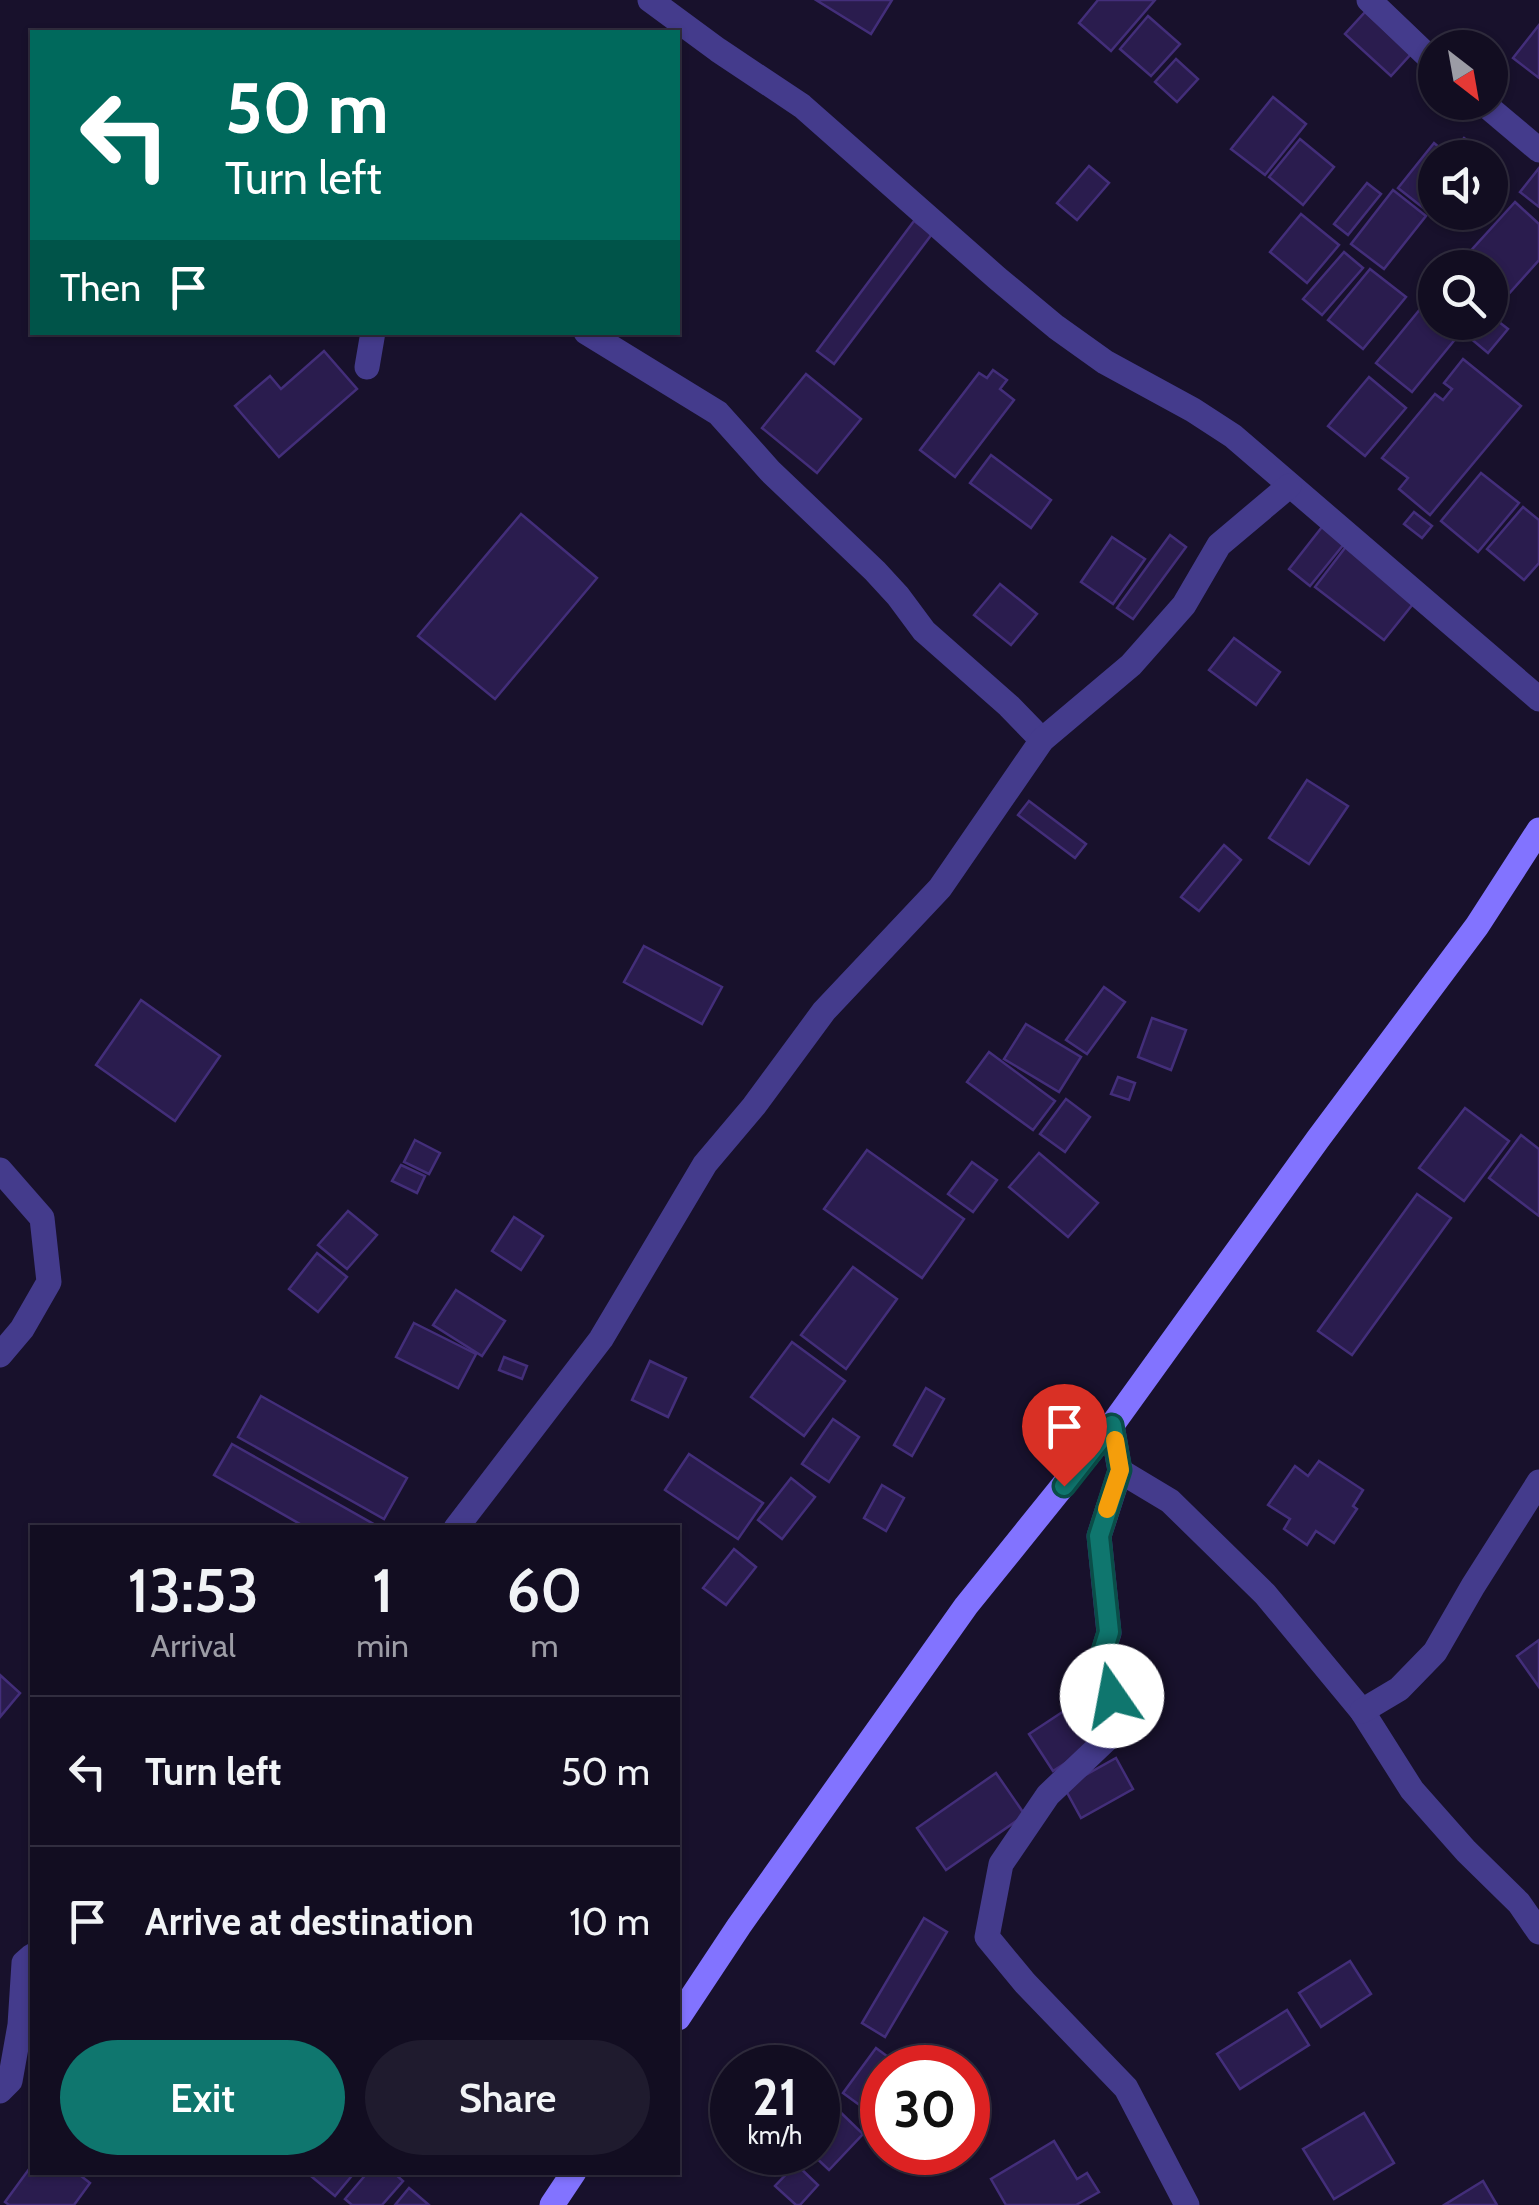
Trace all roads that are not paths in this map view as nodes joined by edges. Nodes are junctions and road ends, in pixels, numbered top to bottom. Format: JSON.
{"nodes":[{"id":1,"x":650,"y":0,"type":"edge"},
{"id":2,"x":1369,"y":0,"type":"edge"},
{"id":3,"x":1418,"y":47,"type":"edge"},
{"id":4,"x":1503,"y":120,"type":"edge"},
{"id":5,"x":1539,"y":150,"type":"edge"},
{"id":6,"x":372,"y":335,"type":"edge"},
{"id":7,"x":591,"y":335,"type":"edge"},
{"id":8,"x":367,"y":367,"type":"dead end"},
{"id":9,"x":1289,"y":486,"type":"junction"},
{"id":10,"x":1539,"y":699,"type":"edge"},
{"id":11,"x":1042,"y":740,"type":"junction"},
{"id":12,"x":1539,"y":830,"type":"edge"},
{"id":13,"x":0,"y":1170,"type":"edge"},
{"id":14,"x":0,"y":1355,"type":"edge"},
{"id":15,"x":1112,"y":1425,"type":"junction"},
{"id":16,"x":1120,"y":1470,"type":"junction"},
{"id":17,"x":1539,"y":1482,"type":"edge"},
{"id":18,"x":458,"y":1525,"type":"edge"},
{"id":19,"x":1362,"y":1711,"type":"junction"},
{"id":20,"x":1539,"y":1932,"type":"edge"},
{"id":21,"x":30,"y":1958,"type":"edge"},
{"id":22,"x":680,"y":2015,"type":"edge"},
{"id":23,"x":0,"y":2091,"type":"edge"},
{"id":24,"x":572,"y":2175,"type":"edge"},
{"id":25,"x":552,"y":2205,"type":"edge"},
{"id":26,"x":1187,"y":2205,"type":"edge"}],
"edges":[{"from":1,"to":9,"type":"street"},
{"from":2,"to":3,"type":"street"},
{"from":4,"to":5,"type":"street"},
{"from":6,"to":8,"type":"street"},
{"from":7,"to":11,"type":"street"},
{"from":9,"to":10,"type":"street"},
{"from":9,"to":11,"type":"street"},
{"from":11,"to":18,"type":"street"},
{"from":12,"to":15,"type":"street"},
{"from":13,"to":14,"type":"street"},
{"from":15,"to":16,"type":"street"},
{"from":15,"to":22,"type":"street"},
{"from":16,"to":19,"type":"street"},
{"from":16,"to":26,"type":"street"},
{"from":17,"to":19,"type":"street"},
{"from":19,"to":20,"type":"street"},
{"from":21,"to":23,"type":"street"},
{"from":24,"to":25,"type":"street"}]}
